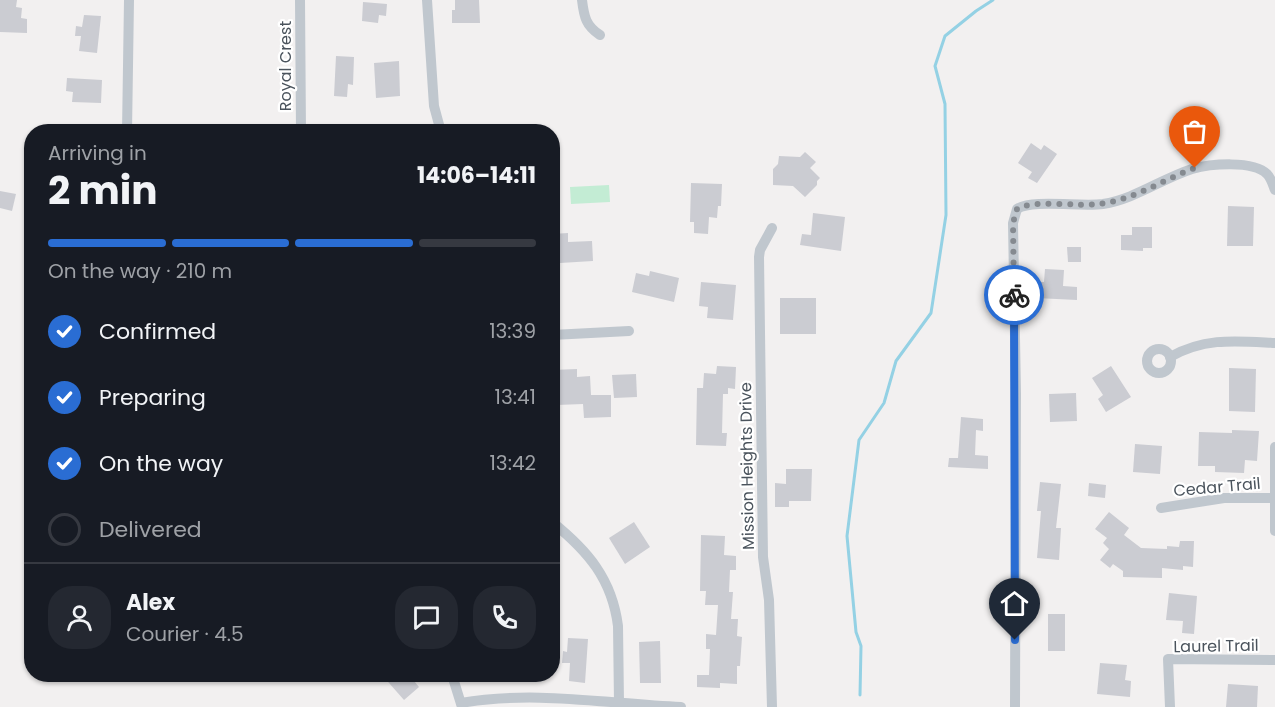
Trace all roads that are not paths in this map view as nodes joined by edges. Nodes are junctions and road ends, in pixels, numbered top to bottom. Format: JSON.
{"nodes":[{"id":1,"x":129,"y":0,"type":"edge"},
{"id":2,"x":300,"y":0,"type":"edge"},
{"id":3,"x":427,"y":0,"type":"edge"},
{"id":4,"x":582,"y":0,"type":"edge"},
{"id":5,"x":600,"y":35,"type":"dead end"},
{"id":6,"x":127,"y":124,"type":"edge"},
{"id":7,"x":301,"y":124,"type":"edge"},
{"id":8,"x":439,"y":124,"type":"edge"},
{"id":9,"x":1275,"y":190,"type":"edge"},
{"id":10,"x":771,"y":228,"type":"dead end"},
{"id":11,"x":629,"y":331,"type":"dead end"},
{"id":12,"x":560,"y":335,"type":"edge"},
{"id":13,"x":1275,"y":343,"type":"edge"},
{"id":14,"x":1170,"y":357,"type":"dead end"},
{"id":15,"x":1275,"y":447,"type":"edge"},
{"id":16,"x":1275,"y":498,"type":"edge"},
{"id":17,"x":1161,"y":508,"type":"dead end"},
{"id":18,"x":560,"y":529,"type":"edge"},
{"id":19,"x":1275,"y":531,"type":"edge"},
{"id":20,"x":1275,"y":660,"type":"edge"},
{"id":21,"x":454,"y":682,"type":"edge"},
{"id":22,"x":619,"y":703,"type":"junction"},
{"id":23,"x":462,"y":705,"type":"edge"},
{"id":24,"x":681,"y":707,"type":"edge"},
{"id":25,"x":772,"y":707,"type":"edge"},
{"id":26,"x":1015,"y":707,"type":"edge"},
{"id":27,"x":1170,"y":707,"type":"edge"}],
"edges":[{"from":1,"to":6,"type":"street"},
{"from":2,"to":7,"type":"street","name":"Royal Crest"},
{"from":3,"to":8,"type":"street"},
{"from":4,"to":5,"type":"street"},
{"from":9,"to":26,"type":"street"},
{"from":10,"to":25,"type":"street","name":"Mission Heights Drive"},
{"from":11,"to":12,"type":"street"},
{"from":13,"to":14,"type":"street"},
{"from":15,"to":16,"type":"street"},
{"from":16,"to":17,"type":"street","name":"Cedar Trail"},
{"from":16,"to":19,"type":"street"},
{"from":18,"to":22,"type":"street"},
{"from":20,"to":27,"type":"street","name":"Laurel Trail"},
{"from":21,"to":23,"type":"street"},
{"from":22,"to":23,"type":"street"},
{"from":22,"to":24,"type":"street"}]}
